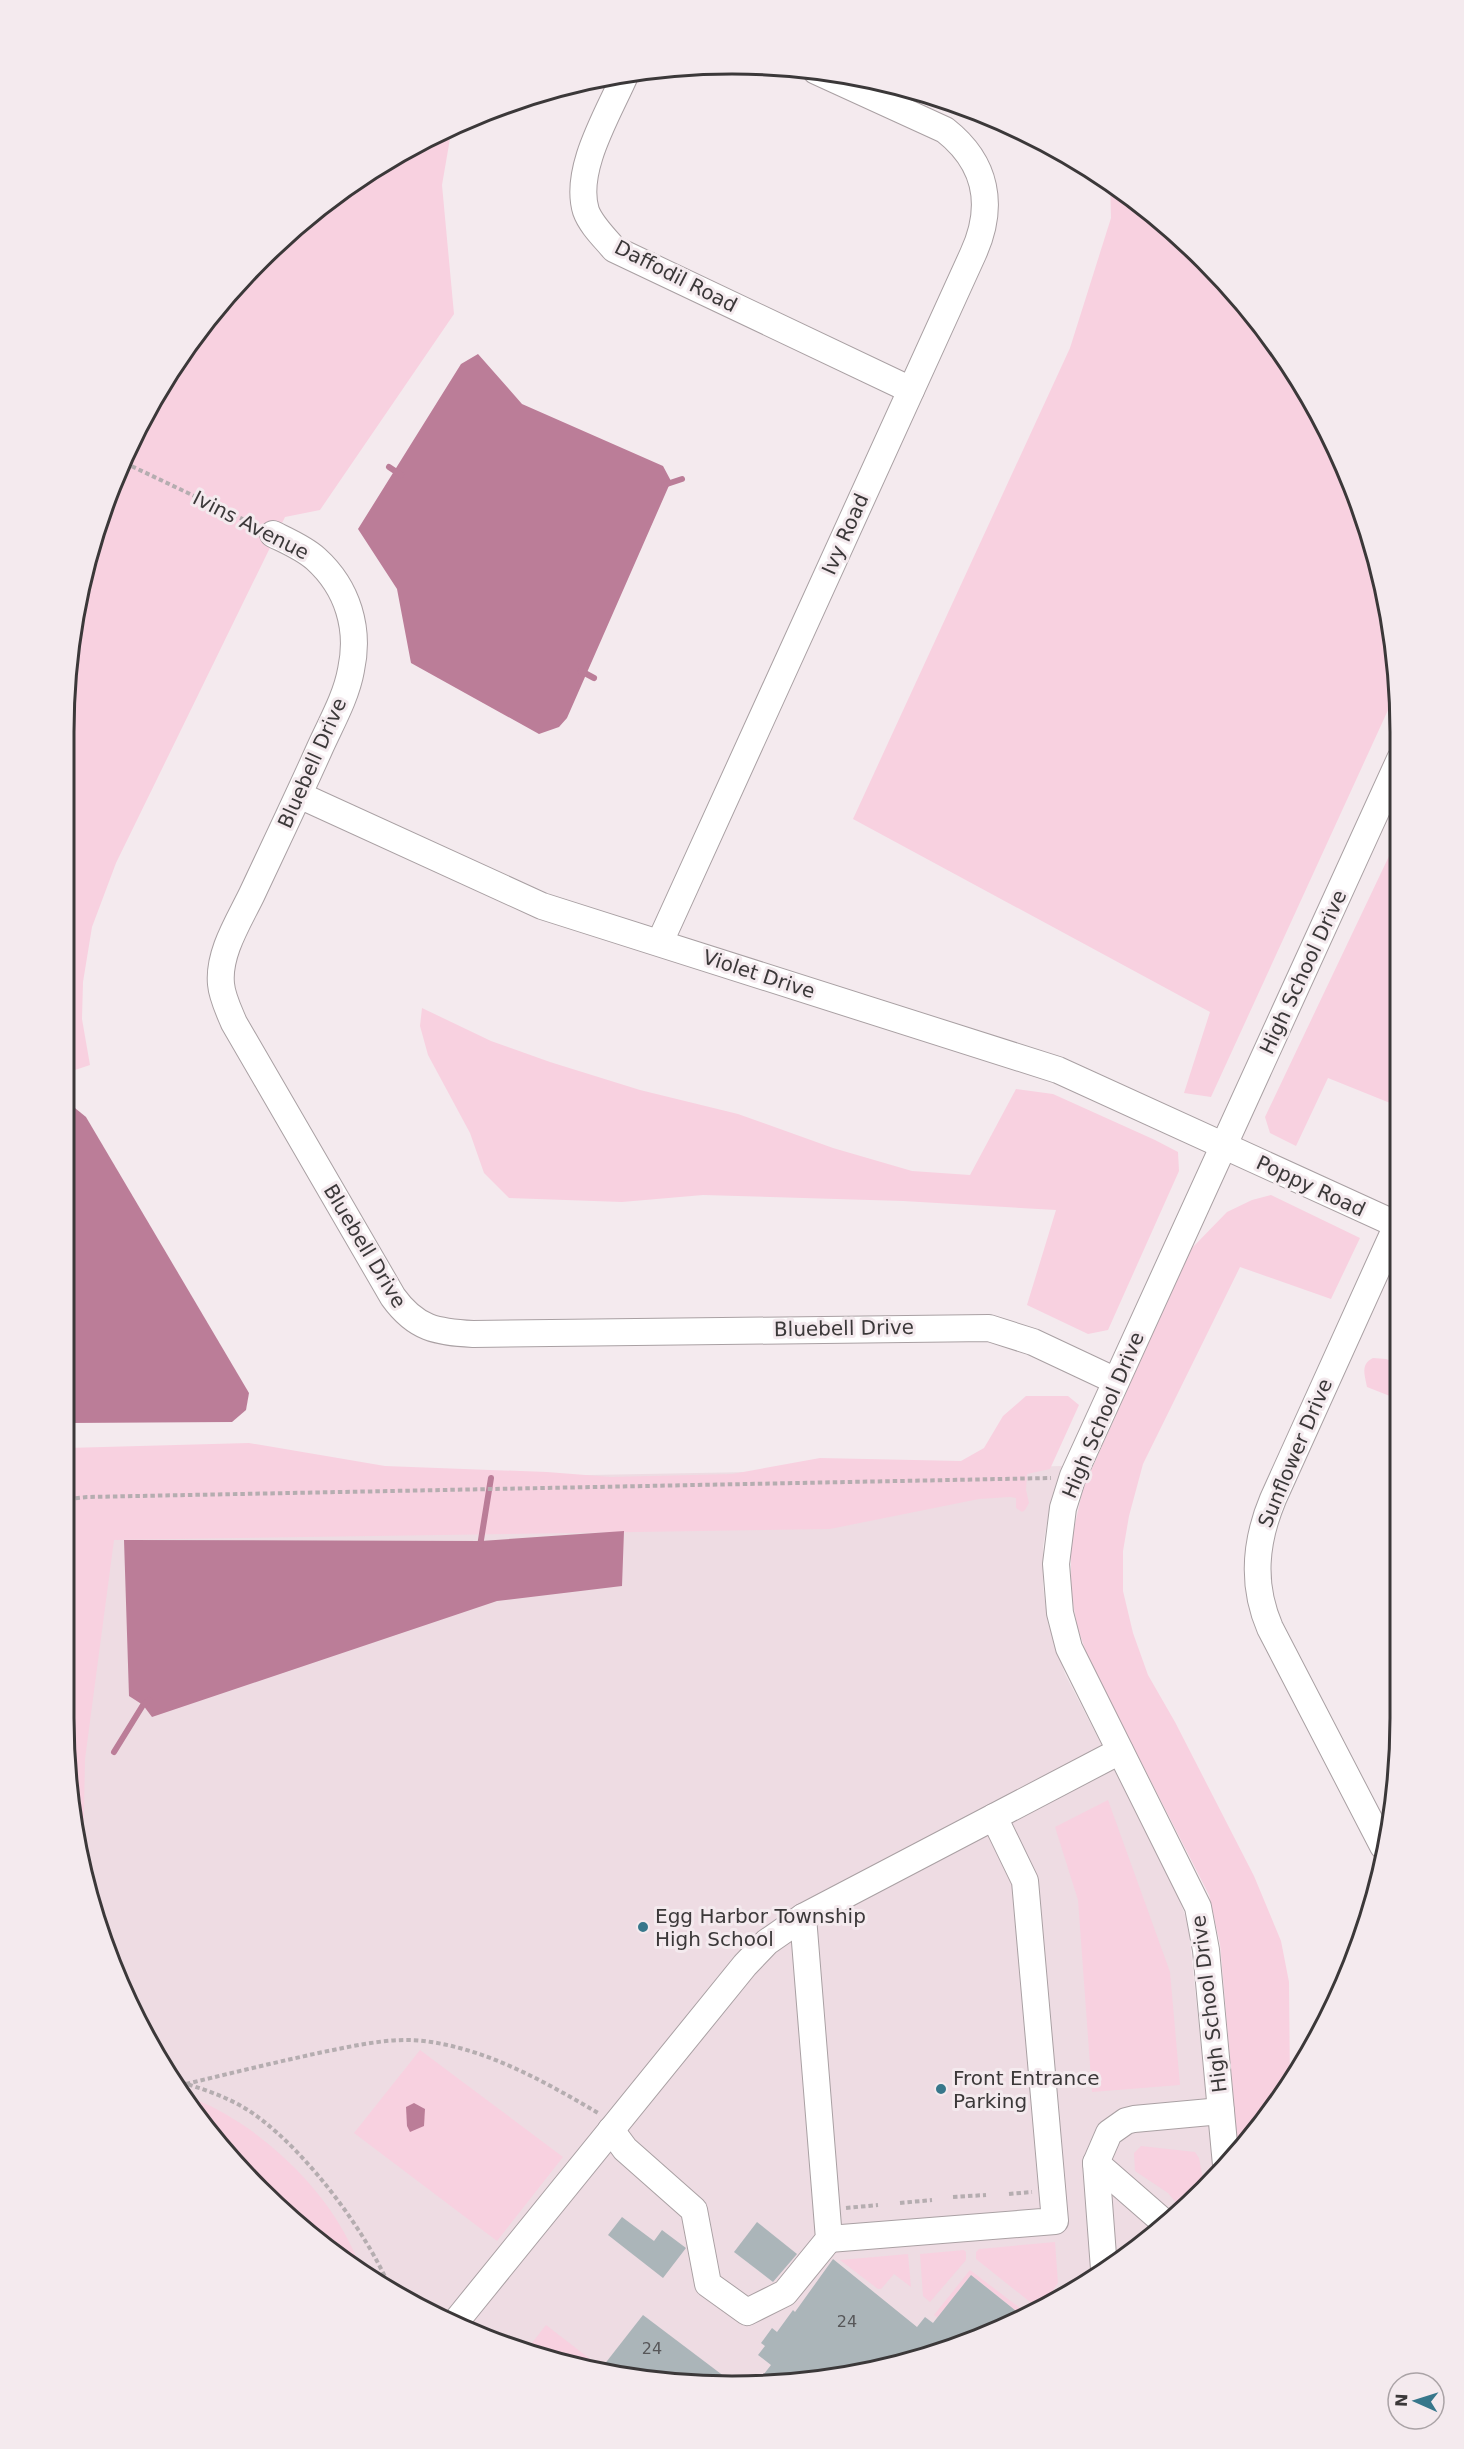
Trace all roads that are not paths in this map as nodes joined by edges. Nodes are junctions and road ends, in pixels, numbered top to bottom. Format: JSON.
{"nodes":[{"id":1,"x":622,"y":83,"type":"edge"},
{"id":2,"x":842,"y":83,"type":"edge"},
{"id":3,"x":911,"y":390,"type":"junction"},
{"id":4,"x":273,"y":534,"type":"road end"},
{"id":5,"x":351,"y":615,"type":"joint"},
{"id":6,"x":1390,"y":781,"type":"edge"},
{"id":7,"x":299,"y":795,"type":"junction"},
{"id":8,"x":660,"y":942,"type":"junction"},
{"id":9,"x":1223,"y":1146,"type":"junction"},
{"id":10,"x":1390,"y":1222,"type":"edge"},
{"id":11,"x":1390,"y":1243,"type":"edge"},
{"id":12,"x":1116,"y":1382,"type":"junction"},
{"id":13,"x":1120,"y":1751,"type":"junction"},
{"id":14,"x":994,"y":1817,"type":"junction"},
{"id":15,"x":1379,"y":1838,"type":"edge"},
{"id":16,"x":803,"y":1917,"type":"junction"},
{"id":17,"x":1221,"y":2111,"type":"junction"},
{"id":18,"x":611,"y":2130,"type":"junction"},
{"id":19,"x":1225,"y":2153,"type":"edge"},
{"id":20,"x":1096,"y":2163,"type":"junction"},
{"id":21,"x":1159,"y":2218,"type":"edge"},
{"id":22,"x":830,"y":2239,"type":"junction"},
{"id":23,"x":1103,"y":2261,"type":"edge"},
{"id":24,"x":460,"y":2316,"type":"edge"}],
"edges":[{"from":1,"to":3,"type":"street","name":"Daffodil Road"},
{"from":2,"to":3,"type":"street","name":"Ivy Road"},
{"from":3,"to":8,"type":"street","name":"Ivy Road"},
{"from":4,"to":5,"type":"street","name":"Ivins Avenue"},
{"from":5,"to":7,"type":"street","name":"Bluebell Drive"},
{"from":6,"to":9,"type":"street","name":"High School Drive"},
{"from":7,"to":8,"type":"street","name":"Violet Drive"},
{"from":7,"to":12,"type":"street","name":"Bluebell Drive"},
{"from":8,"to":9,"type":"street","name":"Violet Drive"},
{"from":9,"to":10,"type":"street","name":"Poppy Road"},
{"from":9,"to":12,"type":"street","name":"High School Drive"},
{"from":11,"to":15,"type":"street","name":"Sunflower Drive"},
{"from":12,"to":13,"type":"street","name":"High School Drive"},
{"from":13,"to":14,"type":"street"},
{"from":13,"to":17,"type":"street","name":"High School Drive"},
{"from":14,"to":16,"type":"street"},
{"from":14,"to":22,"type":"street"},
{"from":16,"to":18,"type":"street"},
{"from":16,"to":22,"type":"street"},
{"from":17,"to":19,"type":"street","name":"High School Drive"},
{"from":17,"to":20,"type":"street"},
{"from":18,"to":22,"type":"street"},
{"from":18,"to":24,"type":"street"},
{"from":20,"to":21,"type":"street"},
{"from":20,"to":23,"type":"street"}]}
